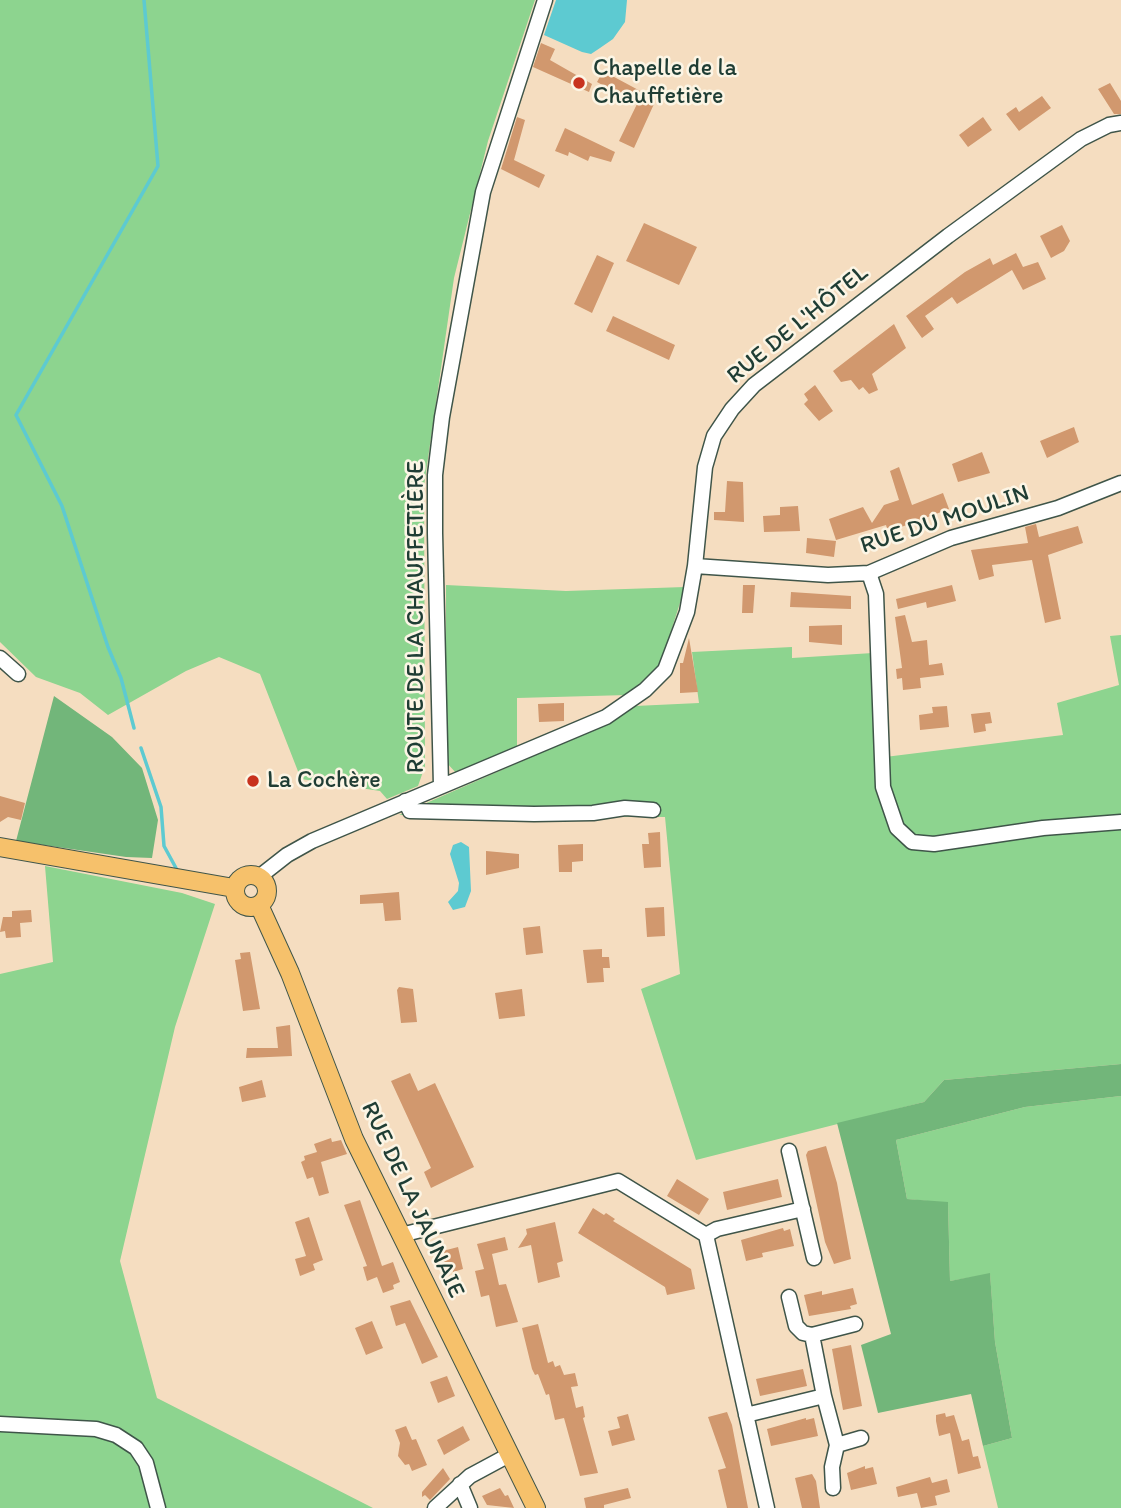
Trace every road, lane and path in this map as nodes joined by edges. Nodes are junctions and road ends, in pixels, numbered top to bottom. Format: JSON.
{"nodes":[{"id":1,"x":545,"y":0,"type":"edge"},
{"id":2,"x":1121,"y":123,"type":"edge"},
{"id":3,"x":1121,"y":483,"type":"edge"},
{"id":4,"x":695,"y":566,"type":"junction"},
{"id":5,"x":869,"y":573,"type":"junction"},
{"id":6,"x":0,"y":657,"type":"edge"},
{"id":7,"x":18,"y":674,"type":"dead end"},
{"id":8,"x":441,"y":786,"type":"junction"},
{"id":9,"x":405,"y":802,"type":"junction"},
{"id":10,"x":653,"y":810,"type":"dead end"},
{"id":11,"x":1121,"y":822,"type":"edge"},
{"id":12,"x":0,"y":847,"type":"edge"},
{"id":13,"x":259,"y":877,"type":"junction"},
{"id":14,"x":234,"y":888,"type":"junction"},
{"id":15,"x":259,"y":905,"type":"junction"},
{"id":16,"x":789,"y":1151,"type":"dead end"},
{"id":17,"x":803,"y":1209,"type":"junction"},
{"id":18,"x":401,"y":1235,"type":"junction"},
{"id":19,"x":706,"y":1235,"type":"junction"},
{"id":20,"x":814,"y":1258,"type":"dead end"},
{"id":21,"x":789,"y":1297,"type":"dead end"},
{"id":22,"x":855,"y":1324,"type":"dead end"},
{"id":23,"x":812,"y":1335,"type":"junction"},
{"id":24,"x":824,"y":1396,"type":"junction"},
{"id":25,"x":746,"y":1415,"type":"junction"},
{"id":26,"x":0,"y":1424,"type":"edge"},
{"id":27,"x":861,"y":1438,"type":"dead end"},
{"id":28,"x":837,"y":1445,"type":"junction"},
{"id":29,"x":509,"y":1455,"type":"junction"},
{"id":30,"x":460,"y":1484,"type":"junction"},
{"id":31,"x":834,"y":1488,"type":"dead end"},
{"id":32,"x":158,"y":1508,"type":"edge"},
{"id":33,"x":435,"y":1508,"type":"edge"},
{"id":34,"x":470,"y":1508,"type":"edge"},
{"id":35,"x":536,"y":1508,"type":"edge"},
{"id":36,"x":767,"y":1508,"type":"edge"}],
"edges":[{"from":1,"to":8,"type":"street","name":"ROUTE DE LA CHAUFFETIÈRE"},
{"from":2,"to":4,"type":"street","name":"RUE DE L'HÔTEL"},
{"from":3,"to":5,"type":"street","name":"RUE DU MOULIN"},
{"from":4,"to":5,"type":"street","name":"RUE DU MOULIN"},
{"from":4,"to":8,"type":"street","name":"RUE DE L'HÔTEL"},
{"from":5,"to":11,"type":"street"},
{"from":6,"to":7,"type":"street"},
{"from":8,"to":9,"type":"street","name":"RUE DE L'HÔTEL"},
{"from":9,"to":10,"type":"street"},
{"from":9,"to":13,"type":"street","name":"RUE DE L'HÔTEL"},
{"from":12,"to":14,"type":"main road"},
{"from":13,"to":14,"type":"main road"},
{"from":13,"to":15,"type":"main road"},
{"from":14,"to":15,"type":"main road"},
{"from":15,"to":18,"type":"main road","name":"RUE DE LA JAUNAIE"},
{"from":16,"to":17,"type":"street"},
{"from":17,"to":19,"type":"street"},
{"from":17,"to":20,"type":"street"},
{"from":18,"to":19,"type":"street"},
{"from":18,"to":29,"type":"main road","name":"RUE DE LA JAUNAIE"},
{"from":19,"to":25,"type":"street"},
{"from":21,"to":23,"type":"street"},
{"from":22,"to":23,"type":"street"},
{"from":23,"to":24,"type":"street"},
{"from":24,"to":25,"type":"street"},
{"from":24,"to":28,"type":"street"},
{"from":25,"to":36,"type":"street"},
{"from":26,"to":32,"type":"street"},
{"from":27,"to":28,"type":"street"},
{"from":28,"to":31,"type":"street"},
{"from":29,"to":30,"type":"street"},
{"from":29,"to":35,"type":"main road","name":"RUE DE LA JAUNAIE"},
{"from":30,"to":33,"type":"street"},
{"from":30,"to":34,"type":"street"}]}
